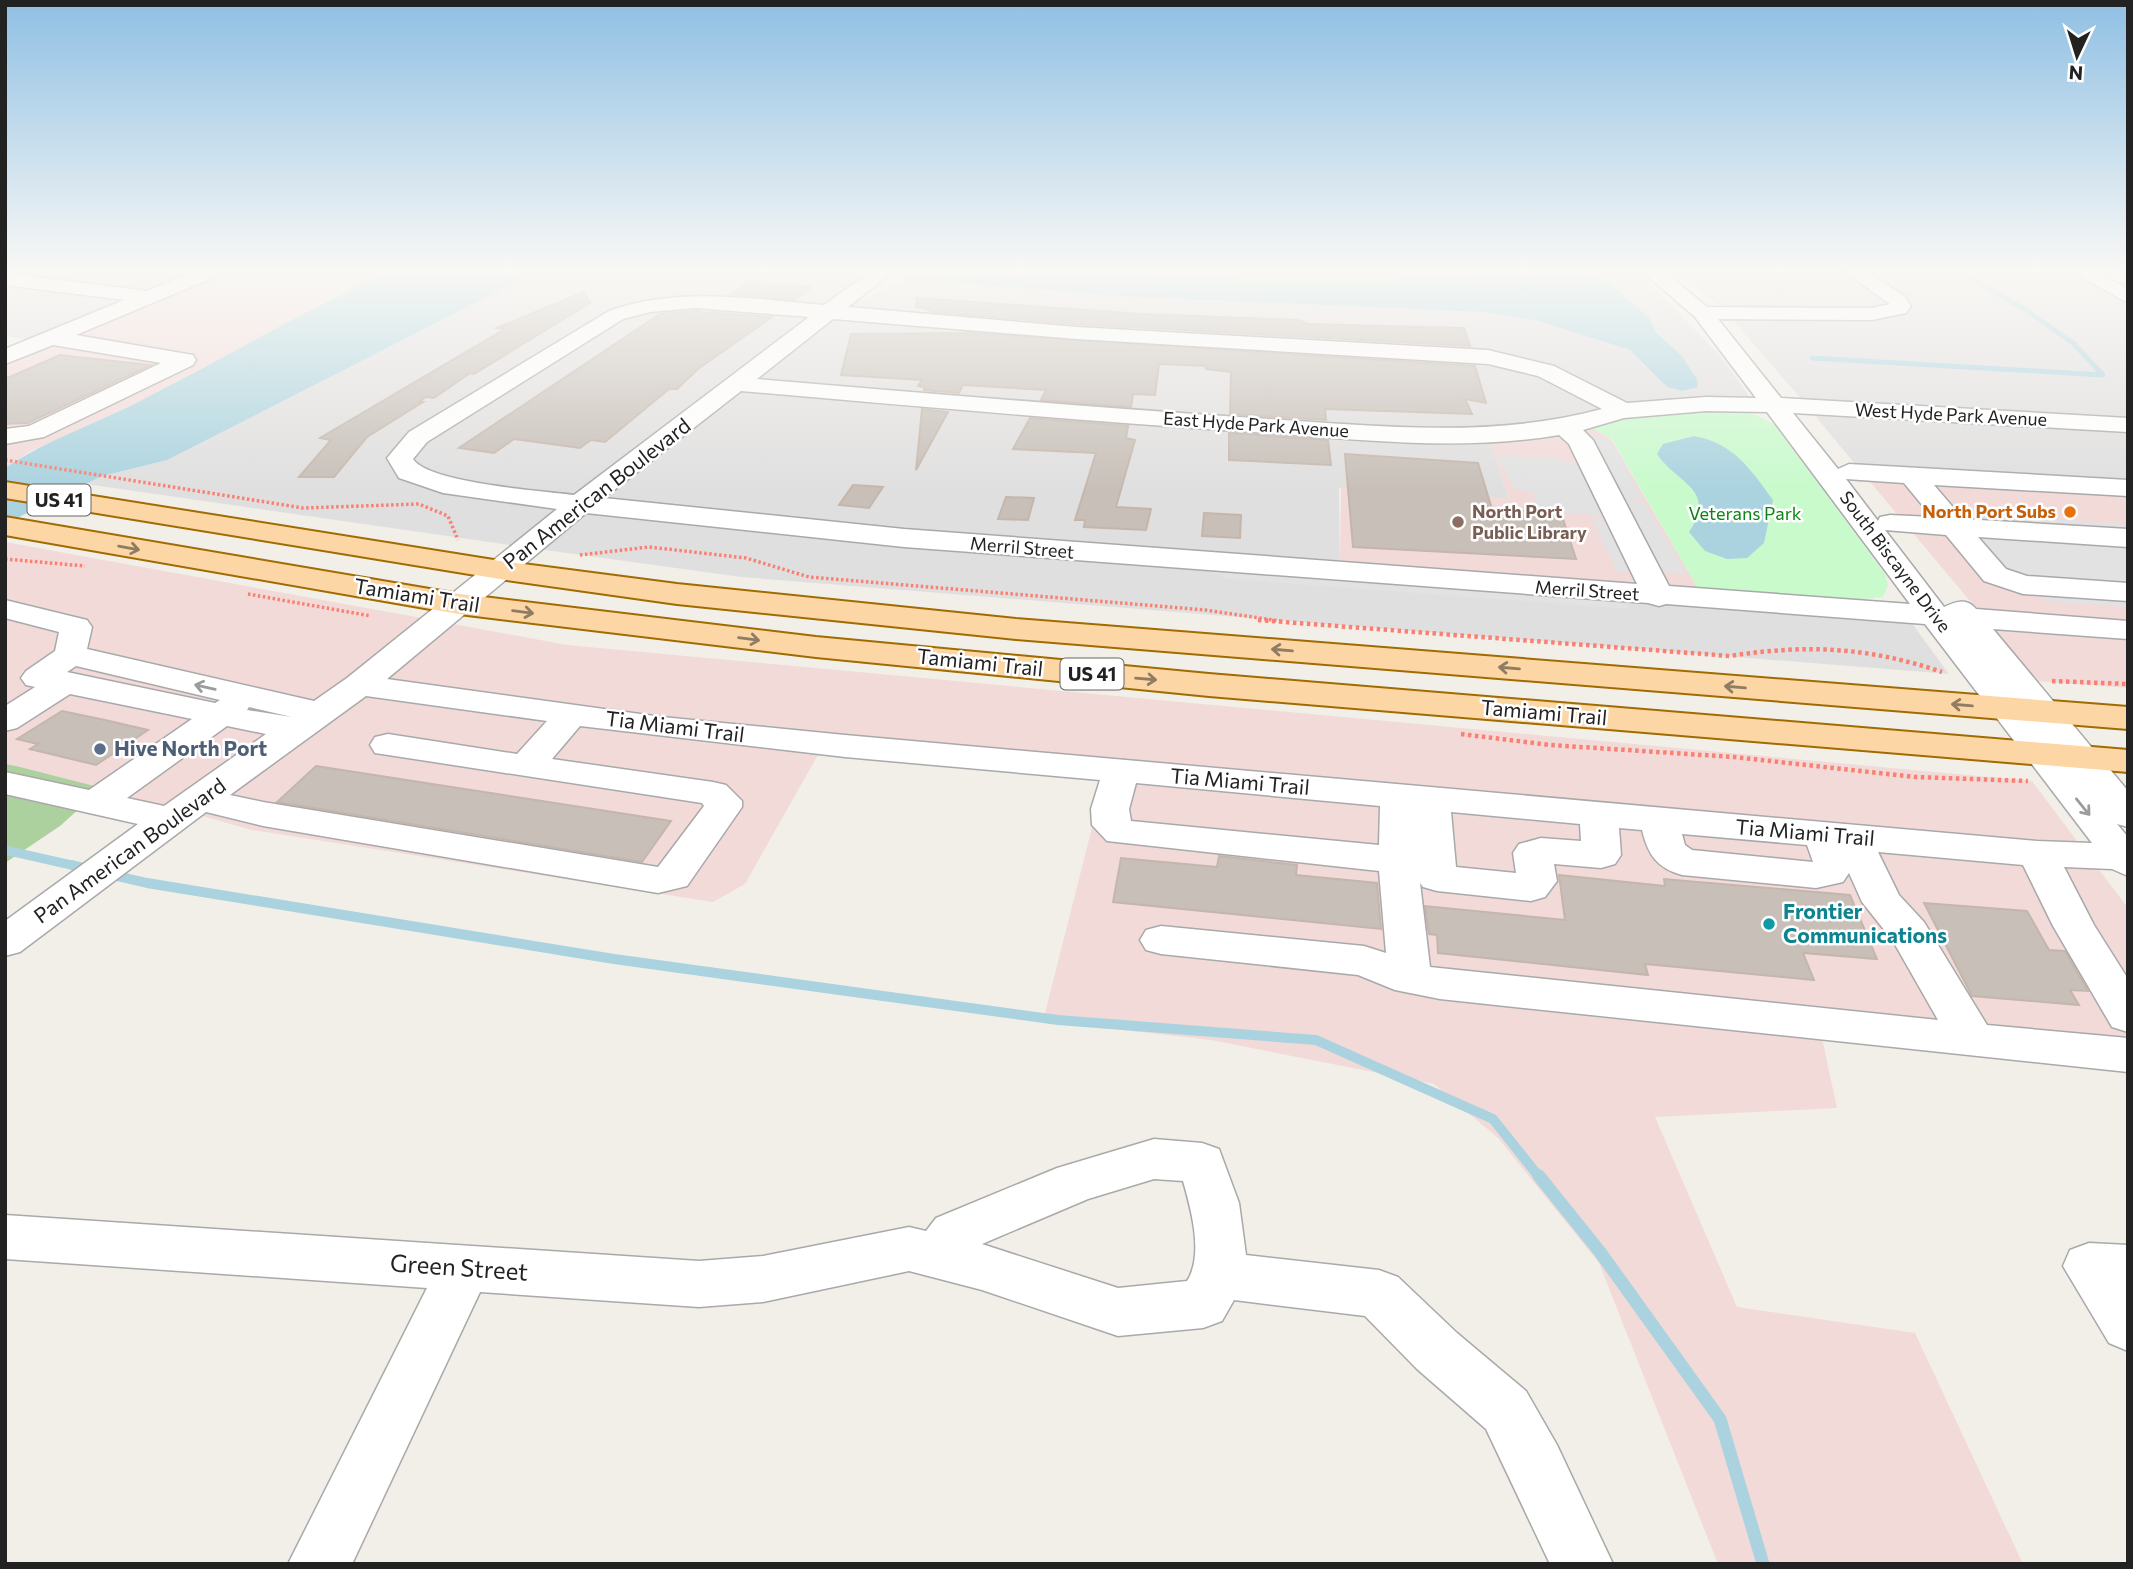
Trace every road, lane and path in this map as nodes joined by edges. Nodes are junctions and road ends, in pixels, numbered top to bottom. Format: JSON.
{"nodes":[{"id":1,"x":36,"y":344,"type":"edge"},
{"id":2,"x":78,"y":344,"type":"edge"},
{"id":3,"x":89,"y":344,"type":"edge"},
{"id":4,"x":569,"y":344,"type":"edge"},
{"id":5,"x":787,"y":344,"type":"edge"},
{"id":6,"x":1267,"y":344,"type":"edge"},
{"id":7,"x":1735,"y":344,"type":"edge"},
{"id":8,"x":5,"y":357,"type":"edge"},
{"id":9,"x":5,"y":374,"type":"edge"},
{"id":10,"x":736,"y":384,"type":"junction"},
{"id":11,"x":1785,"y":405,"type":"junction"},
{"id":12,"x":1623,"y":411,"type":"junction"},
{"id":13,"x":2128,"y":425,"type":"edge"},
{"id":14,"x":1564,"y":426,"type":"junction"},
{"id":15,"x":5,"y":437,"type":"edge"},
{"id":16,"x":5,"y":460,"type":"edge"},
{"id":17,"x":1849,"y":471,"type":"junction"},
{"id":18,"x":1911,"y":475,"type":"junction"},
{"id":19,"x":2128,"y":488,"type":"edge"},
{"id":20,"x":5,"y":490,"type":"edge"},
{"id":21,"x":580,"y":504,"type":"junction"},
{"id":22,"x":1890,"y":523,"type":"junction"},
{"id":23,"x":5,"y":526,"type":"edge"},
{"id":24,"x":1956,"y":527,"type":"junction"},
{"id":25,"x":2128,"y":538,"type":"edge"},
{"id":26,"x":1980,"y":557,"type":"junction"},
{"id":27,"x":5,"y":559,"type":"edge"},
{"id":28,"x":17,"y":561,"type":"dead end"},
{"id":29,"x":510,"y":562,"type":"junction"},
{"id":30,"x":2128,"y":568,"type":"edge"},
{"id":31,"x":2128,"y":592,"type":"edge"},
{"id":32,"x":1659,"y":597,"type":"junction"},
{"id":33,"x":459,"y":604,"type":"junction"},
{"id":34,"x":5,"y":610,"type":"edge"},
{"id":35,"x":1937,"y":617,"type":"junction"},
{"id":36,"x":1968,"y":619,"type":"junction"},
{"id":37,"x":2128,"y":630,"type":"edge"},
{"id":38,"x":58,"y":672,"type":"junction"},
{"id":39,"x":142,"y":673,"type":"junction"},
{"id":40,"x":1944,"y":673,"type":"dead end"},
{"id":41,"x":2128,"y":684,"type":"edge"},
{"id":42,"x":359,"y":685,"type":"junction"},
{"id":43,"x":111,"y":691,"type":"junction"},
{"id":44,"x":2044,"y":696,"type":"junction"},
{"id":45,"x":5,"y":698,"type":"edge"},
{"id":46,"x":233,"y":706,"type":"junction"},
{"id":47,"x":2004,"y":708,"type":"junction"},
{"id":48,"x":571,"y":715,"type":"junction"},
{"id":49,"x":2128,"y":718,"type":"edge"},
{"id":50,"x":5,"y":721,"type":"edge"},
{"id":51,"x":307,"y":722,"type":"junction"},
{"id":52,"x":388,"y":745,"type":"dead end"},
{"id":53,"x":2040,"y":754,"type":"junction"},
{"id":54,"x":2080,"y":757,"type":"junction"},
{"id":55,"x":2128,"y":761,"type":"edge"},
{"id":56,"x":526,"y":766,"type":"junction"},
{"id":57,"x":1121,"y":771,"type":"junction"},
{"id":58,"x":5,"y":783,"type":"edge"},
{"id":59,"x":1415,"y":797,"type":"junction"},
{"id":60,"x":96,"y":803,"type":"junction"},
{"id":61,"x":186,"y":809,"type":"junction"},
{"id":62,"x":1599,"y":814,"type":"junction"},
{"id":63,"x":2128,"y":815,"type":"edge"},
{"id":64,"x":1837,"y":835,"type":"junction"},
{"id":65,"x":2037,"y":854,"type":"junction"},
{"id":66,"x":1400,"y":856,"type":"junction"},
{"id":67,"x":2125,"y":860,"type":"edge"},
{"id":68,"x":1161,"y":940,"type":"dead end"},
{"id":69,"x":5,"y":942,"type":"edge"},
{"id":70,"x":1410,"y":979,"type":"junction"},
{"id":71,"x":2128,"y":1016,"type":"edge"},
{"id":72,"x":1973,"y":1040,"type":"junction"},
{"id":73,"x":2128,"y":1055,"type":"edge"},
{"id":74,"x":5,"y":1237,"type":"edge"},
{"id":75,"x":924,"y":1252,"type":"junction"},
{"id":76,"x":465,"y":1268,"type":"junction"},
{"id":77,"x":2128,"y":1268,"type":"edge"},
{"id":78,"x":1218,"y":1275,"type":"junction"},
{"id":79,"x":2128,"y":1326,"type":"edge"},
{"id":80,"x":319,"y":1564,"type":"edge"},
{"id":81,"x":1582,"y":1564,"type":"edge"}],
"edges":[{"from":1,"to":8,"type":"street"},
{"from":2,"to":9,"type":"street"},
{"from":3,"to":15,"type":"street"},
{"from":4,"to":21,"type":"street","name":"Merril Street"},
{"from":5,"to":10,"type":"street","name":"Pan American Boulevard"},
{"from":6,"to":12,"type":"street"},
{"from":7,"to":11,"type":"street","name":"South Biscayne Drive"},
{"from":10,"to":14,"type":"street","name":"East Hyde Park Avenue"},
{"from":10,"to":21,"type":"street","name":"Pan American Boulevard"},
{"from":11,"to":12,"type":"street","name":"East Hyde Park Avenue"},
{"from":11,"to":13,"type":"street","name":"West Hyde Park Avenue"},
{"from":11,"to":17,"type":"street","name":"South Biscayne Drive"},
{"from":11,"to":35,"type":"street","name":"South Biscayne Drive"},
{"from":12,"to":14,"type":"street","name":"East Hyde Park Avenue"},
{"from":14,"to":32,"type":"street"},
{"from":16,"to":29,"type":"path"},
{"from":17,"to":18,"type":"street"},
{"from":17,"to":22,"type":"street","name":"South Biscayne Drive"},
{"from":18,"to":19,"type":"street"},
{"from":18,"to":24,"type":"street"},
{"from":20,"to":29,"type":"main road","name":"Tamiami Trail","number":"US 41"},
{"from":21,"to":29,"type":"street","name":"Pan American Boulevard"},
{"from":21,"to":32,"type":"street","name":"Merril Street"},
{"from":22,"to":24,"type":"street"},
{"from":22,"to":36,"type":"street","name":"South Biscayne Drive"},
{"from":23,"to":33,"type":"main road","name":"Tamiami Trail","number":"US 41","one_way":true},
{"from":24,"to":25,"type":"street"},
{"from":24,"to":26,"type":"street"},
{"from":26,"to":30,"type":"street"},
{"from":26,"to":31,"type":"street"},
{"from":27,"to":28,"type":"path"},
{"from":29,"to":33,"type":"street","name":"Pan American Boulevard"},
{"from":29,"to":40,"type":"path"},
{"from":47,"to":29,"type":"main road","name":"Tamiami Trail","number":"US 41","one_way":true},
{"from":32,"to":35,"type":"street","name":"Merril Street"},
{"from":33,"to":42,"type":"street","name":"Pan American Boulevard"},
{"from":33,"to":53,"type":"main road","name":"Tamiami Trail","number":"US 41","one_way":true},
{"from":34,"to":38,"type":"street"},
{"from":35,"to":36,"type":"street","name":"Merril Street"},
{"from":35,"to":47,"type":"street","name":"South Biscayne Drive"},
{"from":36,"to":37,"type":"street","name":"Merril Street"},
{"from":36,"to":44,"type":"street","name":"South Biscayne Drive"},
{"from":38,"to":39,"type":"lane"},
{"from":38,"to":43,"type":"lane"},
{"from":38,"to":45,"type":"street"},
{"from":38,"to":50,"type":"street"},
{"from":39,"to":43,"type":"street"},
{"from":46,"to":39,"type":"lane","one_way":true},
{"from":41,"to":44,"type":"path"},
{"from":42,"to":48,"type":"street","name":"Tia Miami Trail"},
{"from":42,"to":51,"type":"street","name":"Pan American Boulevard"},
{"from":43,"to":46,"type":"lane"},
{"from":44,"to":47,"type":"main road","name":"Tamiami Trail","number":"US 41"},
{"from":44,"to":49,"type":"main road","name":"Tamiami Trail","number":"US 41"},
{"from":44,"to":54,"type":"street","name":"South Biscayne Drive"},
{"from":46,"to":51,"type":"lane"},
{"from":46,"to":60,"type":"street"},
{"from":47,"to":53,"type":"street","name":"South Biscayne Drive"},
{"from":48,"to":56,"type":"street"},
{"from":48,"to":57,"type":"street","name":"Tia Miami Trail"},
{"from":51,"to":61,"type":"street","name":"Pan American Boulevard"},
{"from":52,"to":56,"type":"street"},
{"from":53,"to":54,"type":"main road","name":"Tamiami Trail","number":"US 41"},
{"from":53,"to":67,"type":"street","name":"South Biscayne Drive","one_way":true},
{"from":54,"to":55,"type":"main road","name":"Tamiami Trail","number":"US 41"},
{"from":54,"to":63,"type":"street","name":"South Biscayne Drive"},
{"from":56,"to":61,"type":"street"},
{"from":57,"to":59,"type":"street","name":"Tia Miami Trail"},
{"from":57,"to":66,"type":"street"},
{"from":58,"to":60,"type":"street"},
{"from":59,"to":62,"type":"street","name":"Tia Miami Trail"},
{"from":59,"to":62,"type":"street"},
{"from":59,"to":66,"type":"street"},
{"from":60,"to":61,"type":"street"},
{"from":61,"to":69,"type":"street","name":"Pan American Boulevard"},
{"from":62,"to":64,"type":"street","name":"Tia Miami Trail"},
{"from":64,"to":65,"type":"street","name":"Tia Miami Trail"},
{"from":64,"to":72,"type":"street"},
{"from":65,"to":67,"type":"street","name":"Tia Miami Trail"},
{"from":65,"to":71,"type":"street"},
{"from":66,"to":70,"type":"street"},
{"from":68,"to":70,"type":"street"},
{"from":70,"to":72,"type":"street"},
{"from":72,"to":73,"type":"street"},
{"from":74,"to":76,"type":"street","name":"Green Street"},
{"from":75,"to":76,"type":"street","name":"Green Street"},
{"from":75,"to":78,"type":"street"},
{"from":75,"to":78,"type":"street"},
{"from":76,"to":80,"type":"street"},
{"from":77,"to":79,"type":"street"},
{"from":78,"to":81,"type":"street"}]}
